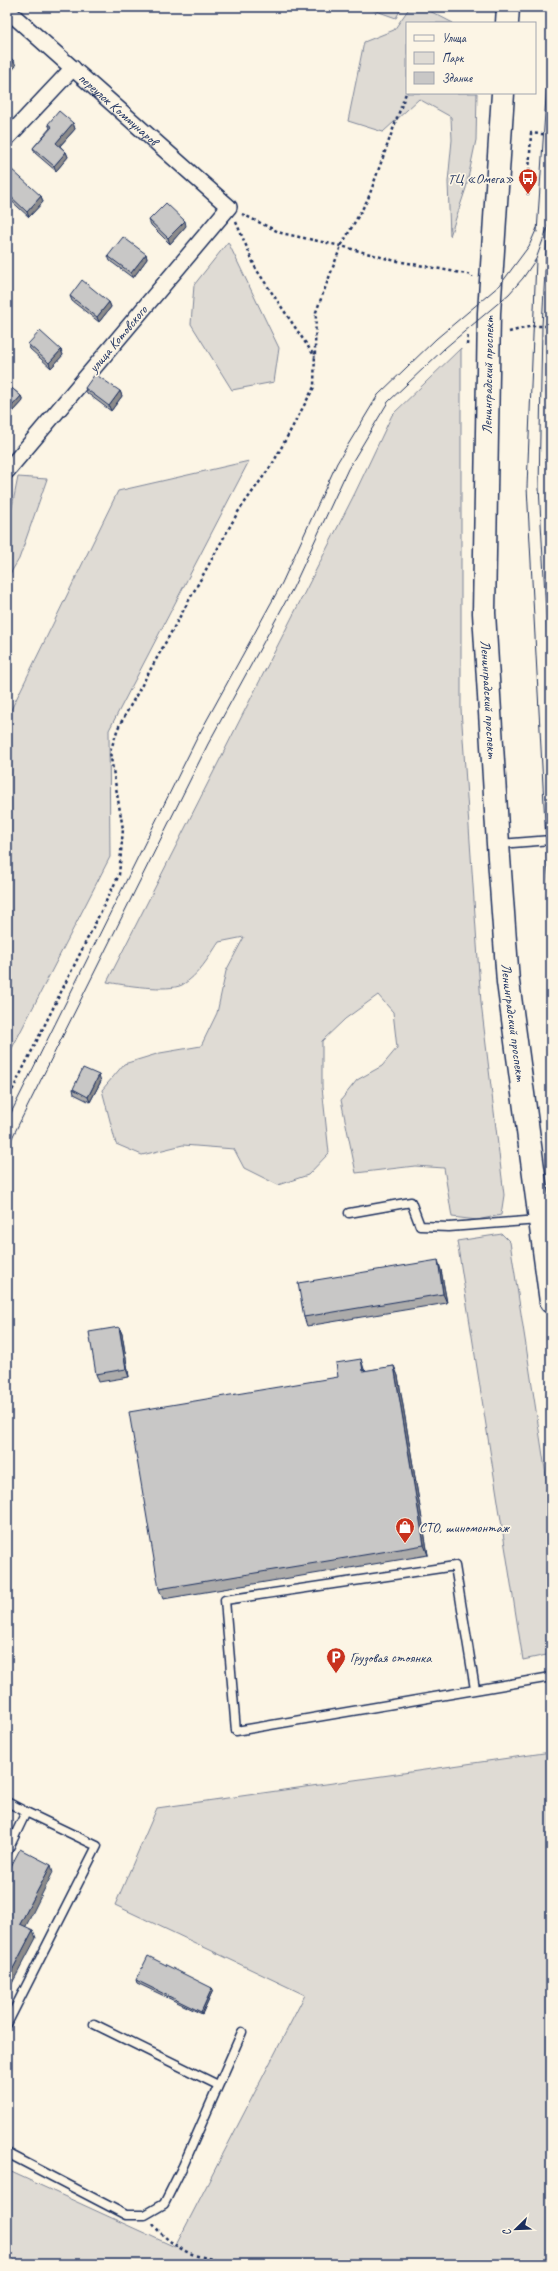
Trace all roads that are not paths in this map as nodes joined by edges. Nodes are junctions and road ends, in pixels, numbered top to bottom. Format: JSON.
{"nodes":[{"id":1,"x":508,"y":7,"type":"edge"},
{"id":2,"x":7,"y":10,"type":"edge"},
{"id":3,"x":507,"y":22,"type":"edge"},
{"id":4,"x":73,"y":68,"type":"junction"},
{"id":5,"x":503,"y":94,"type":"edge"},
{"id":6,"x":7,"y":138,"type":"edge"},
{"id":7,"x":229,"y":207,"type":"joint"},
{"id":8,"x":7,"y":471,"type":"edge"},
{"id":9,"x":551,"y":840,"type":"edge"},
{"id":10,"x":498,"y":844,"type":"junction"},
{"id":11,"x":349,"y":1213,"type":"dead end"},
{"id":12,"x":538,"y":1220,"type":"junction"},
{"id":13,"x":549,"y":1274,"type":"edge"},
{"id":14,"x":551,"y":1302,"type":"edge"},
{"id":15,"x":551,"y":1677,"type":"edge"},
{"id":16,"x":475,"y":1689,"type":"junction"},
{"id":17,"x":7,"y":1802,"type":"edge"},
{"id":18,"x":26,"y":1812,"type":"junction"},
{"id":19,"x":7,"y":1852,"type":"edge"},
{"id":20,"x":7,"y":2024,"type":"edge"},
{"id":21,"x":94,"y":2024,"type":"dead end"},
{"id":22,"x":242,"y":2032,"type":"dead end"},
{"id":23,"x":218,"y":2085,"type":"junction"},
{"id":24,"x":7,"y":2153,"type":"edge"}],
"edges":[{"from":1,"to":3,"type":"main road"},
{"from":2,"to":4,"type":"street","name":"переулок Коммунаров"},
{"from":4,"to":6,"type":"street"},
{"from":4,"to":7,"type":"street","name":"переулок Коммунаров"},
{"from":5,"to":10,"type":"main road","name":"Ленинградский проспект"},
{"from":7,"to":8,"type":"street","name":"улица Котовского"},
{"from":9,"to":10,"type":"lane"},
{"from":10,"to":12,"type":"main road","name":"Ленинградский проспект"},
{"from":11,"to":12,"type":"lane"},
{"from":12,"to":13,"type":"main road","name":"Ленинградский проспект"},
{"from":13,"to":14,"type":"main road","name":"Ленинградский проспект"},
{"from":15,"to":16,"type":"lane"},
{"from":16,"to":16,"type":"lane"},
{"from":17,"to":18,"type":"lane"},
{"from":18,"to":19,"type":"lane"},
{"from":18,"to":20,"type":"lane"},
{"from":21,"to":23,"type":"lane"},
{"from":22,"to":23,"type":"lane"},
{"from":23,"to":24,"type":"lane"}]}
